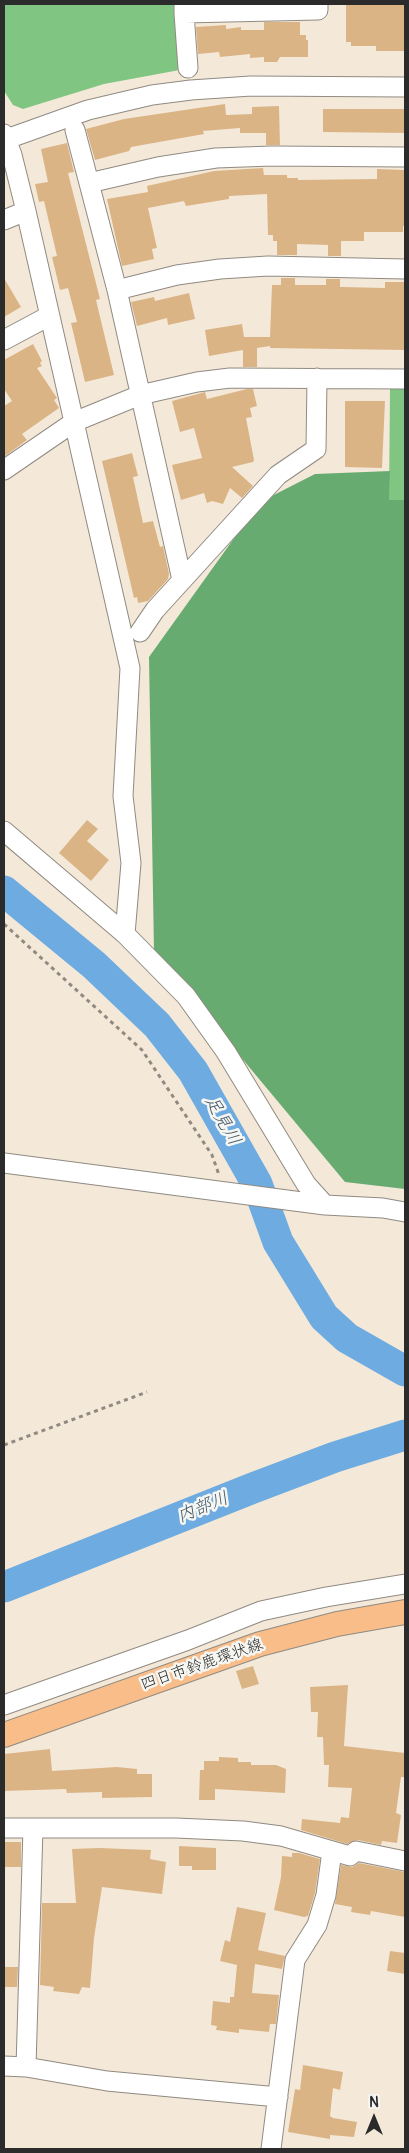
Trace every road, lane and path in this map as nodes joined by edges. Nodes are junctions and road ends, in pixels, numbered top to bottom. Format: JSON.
{"nodes":[{"id":1,"x":318,"y":4,"type":"edge"},
{"id":2,"x":184,"y":9,"type":"edge"},
{"id":3,"x":188,"y":68,"type":"dead end"},
{"id":4,"x":405,"y":87,"type":"edge"},
{"id":5,"x":75,"y":130,"type":"dead end"},
{"id":6,"x":5,"y":138,"type":"edge"},
{"id":7,"x":405,"y":157,"type":"edge"},
{"id":8,"x":90,"y":183,"type":"junction"},
{"id":9,"x":26,"y":211,"type":"junction"},
{"id":10,"x":4,"y":220,"type":"edge"},
{"id":11,"x":405,"y":269,"type":"edge"},
{"id":12,"x":116,"y":290,"type":"junction"},
{"id":13,"x":49,"y":316,"type":"junction"},
{"id":14,"x":4,"y":340,"type":"edge"},
{"id":15,"x":317,"y":378,"type":"junction"},
{"id":16,"x":405,"y":380,"type":"edge"},
{"id":17,"x":140,"y":395,"type":"junction"},
{"id":18,"x":74,"y":422,"type":"junction"},
{"id":19,"x":4,"y":470,"type":"edge"},
{"id":20,"x":182,"y":580,"type":"junction"},
{"id":21,"x":140,"y":632,"type":"dead end"},
{"id":22,"x":4,"y":831,"type":"edge"},
{"id":23,"x":4,"y":924,"type":"edge"},
{"id":24,"x":125,"y":934,"type":"junction"},
{"id":25,"x":4,"y":1163,"type":"edge"},
{"id":26,"x":232,"y":1193,"type":"junction"},
{"id":27,"x":320,"y":1204,"type":"junction"},
{"id":28,"x":405,"y":1212,"type":"edge"},
{"id":29,"x":147,"y":1392,"type":"dead end"},
{"id":30,"x":4,"y":1445,"type":"edge"},
{"id":31,"x":405,"y":1584,"type":"edge"},
{"id":32,"x":405,"y":1612,"type":"edge"},
{"id":33,"x":4,"y":1705,"type":"edge"},
{"id":34,"x":4,"y":1734,"type":"edge"},
{"id":35,"x":4,"y":1828,"type":"edge"},
{"id":36,"x":33,"y":1828,"type":"junction"},
{"id":37,"x":332,"y":1851,"type":"junction"},
{"id":38,"x":405,"y":1861,"type":"edge"},
{"id":39,"x":4,"y":2066,"type":"edge"},
{"id":40,"x":26,"y":2067,"type":"junction"},
{"id":41,"x":278,"y":2097,"type":"junction"},
{"id":42,"x":271,"y":2149,"type":"edge"}],
"edges":[{"from":1,"to":2,"type":"street"},
{"from":2,"to":3,"type":"street"},
{"from":4,"to":6,"type":"street"},
{"from":5,"to":8,"type":"street"},
{"from":6,"to":9,"type":"street"},
{"from":7,"to":8,"type":"street"},
{"from":8,"to":12,"type":"street"},
{"from":9,"to":10,"type":"street"},
{"from":9,"to":13,"type":"street"},
{"from":11,"to":12,"type":"street"},
{"from":12,"to":17,"type":"street"},
{"from":13,"to":14,"type":"street"},
{"from":13,"to":18,"type":"street"},
{"from":15,"to":16,"type":"street"},
{"from":15,"to":17,"type":"street"},
{"from":15,"to":20,"type":"street"},
{"from":17,"to":18,"type":"street"},
{"from":17,"to":20,"type":"street"},
{"from":18,"to":19,"type":"street"},
{"from":18,"to":24,"type":"street"},
{"from":20,"to":21,"type":"street"},
{"from":22,"to":24,"type":"street"},
{"from":23,"to":26,"type":"path"},
{"from":24,"to":27,"type":"street"},
{"from":25,"to":26,"type":"street"},
{"from":26,"to":27,"type":"street"},
{"from":27,"to":28,"type":"street"},
{"from":29,"to":30,"type":"path"},
{"from":31,"to":33,"type":"street"},
{"from":32,"to":34,"type":"main road","name":"四日市鈴鹿環状線"},
{"from":35,"to":36,"type":"street"},
{"from":36,"to":37,"type":"street"},
{"from":36,"to":40,"type":"street"},
{"from":37,"to":38,"type":"street"},
{"from":37,"to":41,"type":"street"},
{"from":39,"to":40,"type":"street"},
{"from":40,"to":41,"type":"street"},
{"from":41,"to":42,"type":"street"}]}
